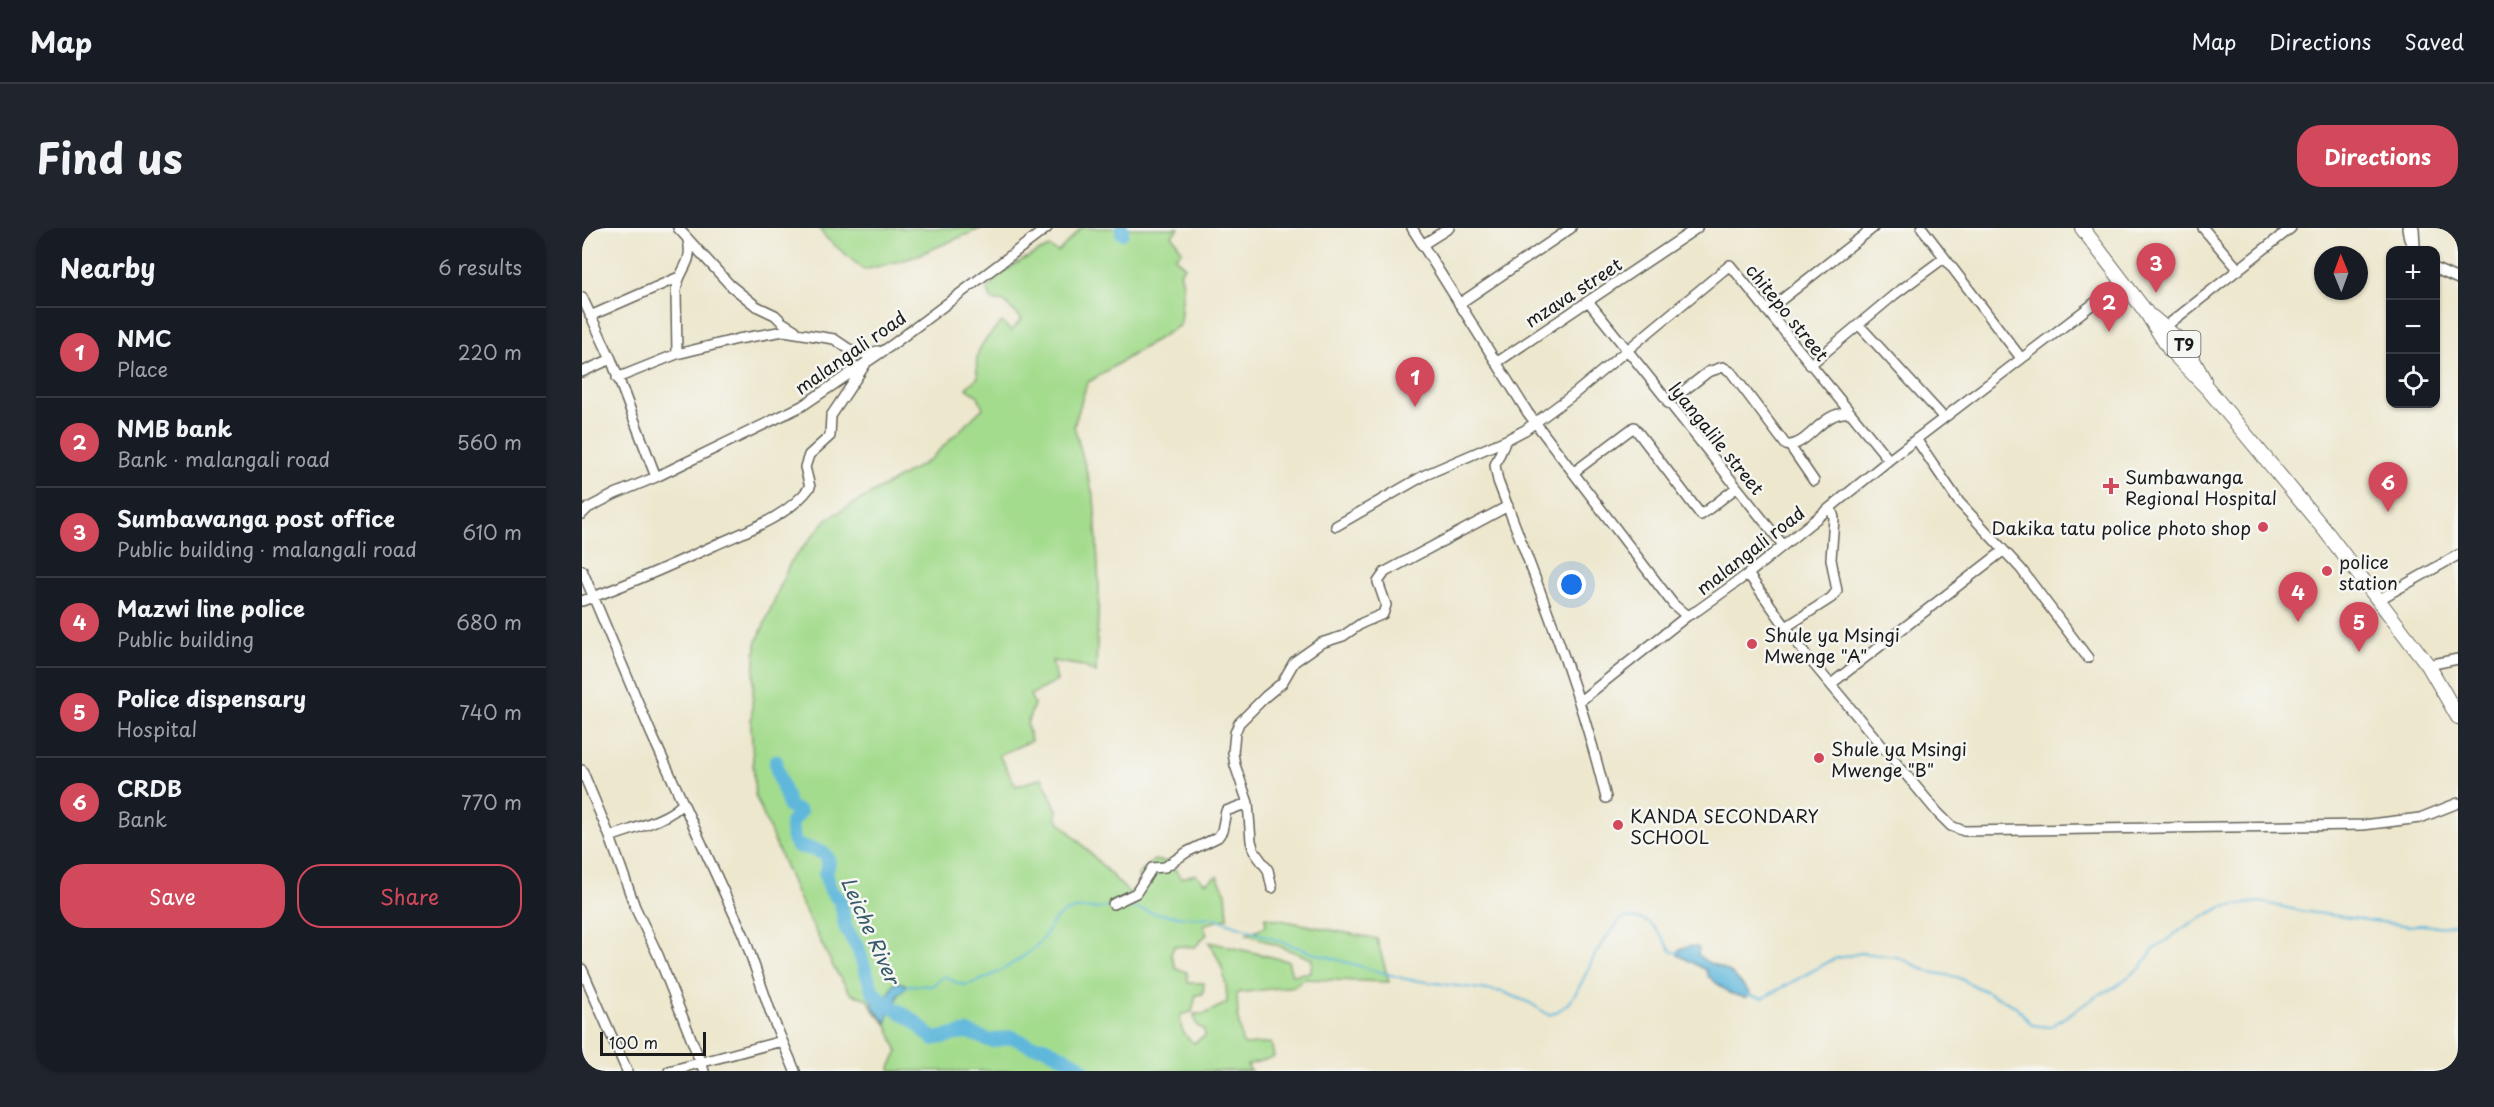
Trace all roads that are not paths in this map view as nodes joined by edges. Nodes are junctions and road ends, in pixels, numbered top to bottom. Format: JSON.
{"nodes":[{"id":1,"x":678,"y":228,"type":"edge"},
{"id":2,"x":1047,"y":228,"type":"edge"},
{"id":3,"x":1412,"y":228,"type":"edge"},
{"id":4,"x":1449,"y":228,"type":"edge"},
{"id":5,"x":1571,"y":228,"type":"edge"},
{"id":6,"x":1697,"y":228,"type":"edge"},
{"id":7,"x":1873,"y":228,"type":"edge"},
{"id":8,"x":1922,"y":228,"type":"edge"},
{"id":9,"x":2082,"y":228,"type":"edge"},
{"id":10,"x":2203,"y":228,"type":"edge"},
{"id":11,"x":2291,"y":228,"type":"edge"},
{"id":12,"x":2407,"y":228,"type":"edge"},
{"id":13,"x":2414,"y":228,"type":"edge"},
{"id":14,"x":688,"y":240,"type":"junction"},
{"id":15,"x":1422,"y":245,"type":"junction"},
{"id":16,"x":2414,"y":246,"type":"edge"},
{"id":17,"x":2416,"y":246,"type":"edge"},
{"id":18,"x":1944,"y":258,"type":"junction"},
{"id":19,"x":2239,"y":270,"type":"junction"},
{"id":20,"x":2440,"y":271,"type":"edge"},
{"id":21,"x":679,"y":277,"type":"junction"},
{"id":22,"x":2458,"y":279,"type":"edge"},
{"id":23,"x":2122,"y":281,"type":"junction"},
{"id":24,"x":582,"y":297,"type":"edge"},
{"id":25,"x":1588,"y":301,"type":"junction"},
{"id":26,"x":1459,"y":304,"type":"junction"},
{"id":27,"x":1767,"y":311,"type":"junction"},
{"id":28,"x":2146,"y":312,"type":"junction"},
{"id":29,"x":590,"y":315,"type":"junction"},
{"id":30,"x":1859,"y":325,"type":"junction"},
{"id":31,"x":2166,"y":327,"type":"junction"},
{"id":32,"x":802,"y":334,"type":"junction"},
{"id":33,"x":892,"y":345,"type":"junction"},
{"id":34,"x":2177,"y":347,"type":"junction"},
{"id":35,"x":1626,"y":352,"type":"junction"},
{"id":36,"x":677,"y":354,"type":"junction"},
{"id":37,"x":2021,"y":358,"type":"junction"},
{"id":38,"x":611,"y":359,"type":"junction"},
{"id":39,"x":868,"y":360,"type":"junction"},
{"id":40,"x":1496,"y":363,"type":"junction"},
{"id":41,"x":1810,"y":365,"type":"junction"},
{"id":42,"x":582,"y":372,"type":"edge"},
{"id":43,"x":617,"y":378,"type":"junction"},
{"id":44,"x":1668,"y":403,"type":"junction"},
{"id":45,"x":1850,"y":413,"type":"junction"},
{"id":46,"x":1944,"y":418,"type":"junction"},
{"id":47,"x":1536,"y":422,"type":"junction"},
{"id":48,"x":1506,"y":440,"type":"junction"},
{"id":49,"x":1916,"y":440,"type":"junction"},
{"id":50,"x":1791,"y":446,"type":"junction"},
{"id":51,"x":1889,"y":460,"type":"junction"},
{"id":52,"x":1574,"y":472,"type":"junction"},
{"id":53,"x":656,"y":477,"type":"junction"},
{"id":54,"x":1814,"y":481,"type":"dead end"},
{"id":55,"x":1736,"y":488,"type":"junction"},
{"id":56,"x":1508,"y":506,"type":"junction"},
{"id":57,"x":1831,"y":508,"type":"junction"},
{"id":58,"x":582,"y":514,"type":"edge"},
{"id":59,"x":1336,"y":526,"type":"dead end"},
{"id":60,"x":1783,"y":546,"type":"junction"},
{"id":61,"x":2002,"y":551,"type":"junction"},
{"id":62,"x":2458,"y":555,"type":"edge"},
{"id":63,"x":582,"y":570,"type":"edge"},
{"id":64,"x":1748,"y":574,"type":"junction"},
{"id":65,"x":594,"y":597,"type":"junction"},
{"id":66,"x":2378,"y":600,"type":"junction"},
{"id":67,"x":582,"y":601,"type":"edge"},
{"id":68,"x":1687,"y":616,"type":"junction"},
{"id":69,"x":1785,"y":627,"type":"junction"},
{"id":70,"x":2088,"y":658,"type":"dead end"},
{"id":71,"x":2458,"y":659,"type":"edge"},
{"id":72,"x":2428,"y":665,"type":"junction"},
{"id":73,"x":1831,"y":684,"type":"junction"},
{"id":74,"x":1580,"y":701,"type":"junction"},
{"id":75,"x":2458,"y":717,"type":"edge"},
{"id":76,"x":582,"y":770,"type":"edge"},
{"id":77,"x":1606,"y":798,"type":"dead end"},
{"id":78,"x":682,"y":803,"type":"junction"},
{"id":79,"x":1248,"y":803,"type":"junction"},
{"id":80,"x":2458,"y":803,"type":"edge"},
{"id":81,"x":610,"y":837,"type":"junction"},
{"id":82,"x":1272,"y":888,"type":"dead end"},
{"id":83,"x":1113,"y":904,"type":"dead end"},
{"id":84,"x":582,"y":969,"type":"edge"},
{"id":85,"x":782,"y":1041,"type":"junction"},
{"id":86,"x":703,"y":1067,"type":"edge"},
{"id":87,"x":627,"y":1071,"type":"edge"},
{"id":88,"x":669,"y":1071,"type":"edge"},
{"id":89,"x":795,"y":1071,"type":"edge"}],
"edges":[{"from":1,"to":14,"type":"street"},
{"from":2,"to":33,"type":"street","name":"malangali road"},
{"from":3,"to":15,"type":"street","name":"malangali road"},
{"from":4,"to":15,"type":"street"},
{"from":5,"to":26,"type":"street"},
{"from":6,"to":25,"type":"street","name":"mzava street"},
{"from":7,"to":27,"type":"street"},
{"from":8,"to":18,"type":"street"},
{"from":9,"to":23,"type":"highway","number":"T9"},
{"from":10,"to":19,"type":"street"},
{"from":11,"to":19,"type":"street"},
{"from":12,"to":16,"type":"street"},
{"from":13,"to":17,"type":"street"},
{"from":14,"to":21,"type":"street"},
{"from":14,"to":32,"type":"street"},
{"from":15,"to":26,"type":"street","name":"malangali road"},
{"from":18,"to":30,"type":"street"},
{"from":18,"to":37,"type":"street"},
{"from":19,"to":31,"type":"street"},
{"from":20,"to":22,"type":"street"},
{"from":21,"to":29,"type":"street"},
{"from":21,"to":36,"type":"street"},
{"from":23,"to":28,"type":"highway","number":"T9"},
{"from":23,"to":37,"type":"street","name":"malangali road"},
{"from":24,"to":29,"type":"street"},
{"from":25,"to":35,"type":"street","name":"lyangalile street"},
{"from":25,"to":40,"type":"street","name":"mzava street"},
{"from":26,"to":40,"type":"street","name":"malangali road"},
{"from":27,"to":35,"type":"street","name":"chitepo street"},
{"from":27,"to":41,"type":"street","name":"chitepo street"},
{"from":28,"to":31,"type":"highway","number":"T9"},
{"from":28,"to":34,"type":"highway","number":"T9"},
{"from":29,"to":38,"type":"street"},
{"from":30,"to":41,"type":"street"},
{"from":30,"to":46,"type":"street"},
{"from":31,"to":34,"type":"highway","number":"T9"},
{"from":32,"to":33,"type":"street"},
{"from":32,"to":36,"type":"street"},
{"from":33,"to":39,"type":"street","name":"malangali road"},
{"from":34,"to":66,"type":"highway","number":"T9"},
{"from":35,"to":44,"type":"street","name":"lyangalile street"},
{"from":35,"to":47,"type":"street","name":"chitepo street"},
{"from":36,"to":43,"type":"street"},
{"from":37,"to":46,"type":"street","name":"malangali road"},
{"from":38,"to":42,"type":"street"},
{"from":38,"to":43,"type":"street"},
{"from":39,"to":53,"type":"street","name":"malangali road"},
{"from":39,"to":65,"type":"street"},
{"from":40,"to":47,"type":"street","name":"malangali road"},
{"from":41,"to":45,"type":"street","name":"chitepo street"},
{"from":43,"to":53,"type":"street"},
{"from":44,"to":50,"type":"street"},
{"from":44,"to":55,"type":"street","name":"lyangalile street"},
{"from":45,"to":50,"type":"street"},
{"from":45,"to":51,"type":"street","name":"chitepo street"},
{"from":46,"to":49,"type":"street","name":"malangali road"},
{"from":47,"to":48,"type":"street","name":"chitepo street"},
{"from":47,"to":52,"type":"street","name":"malangali road"},
{"from":48,"to":56,"type":"street"},
{"from":48,"to":59,"type":"street","name":"chitepo street"},
{"from":49,"to":51,"type":"street","name":"malangali road"},
{"from":49,"to":61,"type":"street"},
{"from":50,"to":54,"type":"street"},
{"from":51,"to":57,"type":"street","name":"malangali road"},
{"from":52,"to":55,"type":"street"},
{"from":52,"to":68,"type":"street","name":"malangali road"},
{"from":53,"to":58,"type":"street","name":"malangali road"},
{"from":55,"to":60,"type":"street","name":"lyangalile street"},
{"from":56,"to":74,"type":"street"},
{"from":56,"to":79,"type":"street"},
{"from":57,"to":60,"type":"street","name":"malangali road"},
{"from":57,"to":69,"type":"street"},
{"from":60,"to":64,"type":"street","name":"malangali road"},
{"from":61,"to":70,"type":"street"},
{"from":61,"to":73,"type":"street"},
{"from":62,"to":66,"type":"street"},
{"from":63,"to":65,"type":"street"},
{"from":64,"to":68,"type":"street","name":"malangali road"},
{"from":64,"to":69,"type":"street"},
{"from":65,"to":67,"type":"street"},
{"from":65,"to":78,"type":"street"},
{"from":66,"to":72,"type":"highway","number":"T9"},
{"from":68,"to":74,"type":"street"},
{"from":69,"to":73,"type":"street"},
{"from":71,"to":72,"type":"street"},
{"from":72,"to":75,"type":"highway","number":"T9"},
{"from":73,"to":80,"type":"street"},
{"from":74,"to":77,"type":"street"},
{"from":76,"to":81,"type":"street"},
{"from":78,"to":81,"type":"street"},
{"from":78,"to":85,"type":"street"},
{"from":79,"to":82,"type":"street"},
{"from":79,"to":83,"type":"street"},
{"from":81,"to":86,"type":"street"},
{"from":84,"to":87,"type":"street"},
{"from":85,"to":86,"type":"street"},
{"from":85,"to":89,"type":"street"},
{"from":86,"to":88,"type":"street"}]}
